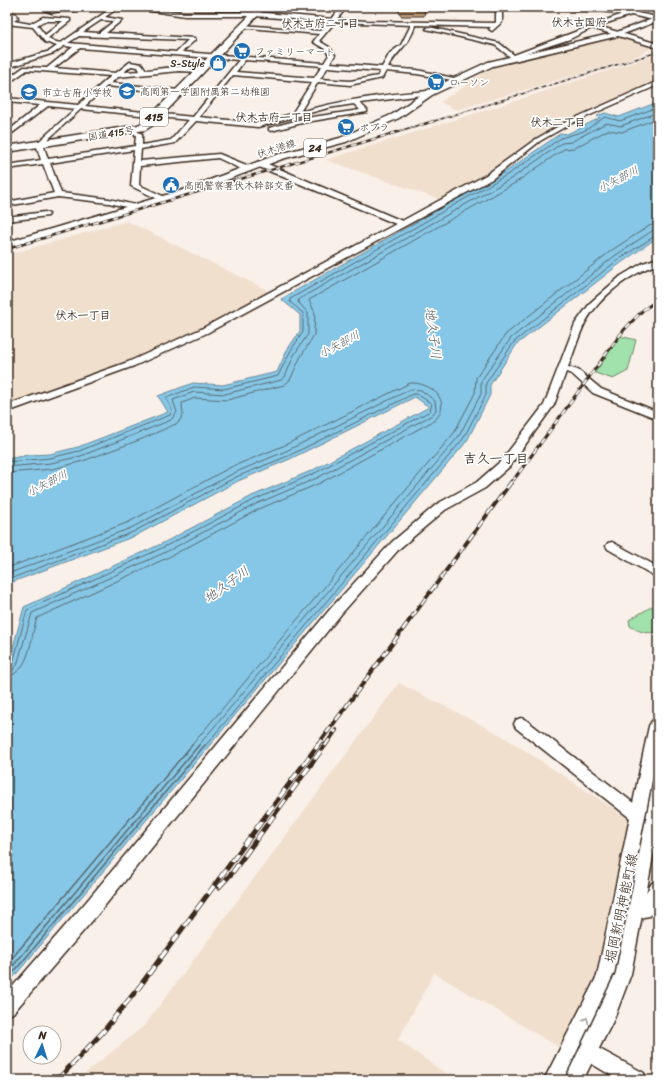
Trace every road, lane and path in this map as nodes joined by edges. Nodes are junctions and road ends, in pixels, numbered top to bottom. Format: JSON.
{"nodes":[{"id":1,"x":41,"y":7,"type":"edge"},
{"id":2,"x":82,"y":7,"type":"edge"},
{"id":3,"x":116,"y":7,"type":"edge"},
{"id":4,"x":129,"y":7,"type":"edge"},
{"id":5,"x":344,"y":7,"type":"edge"},
{"id":6,"x":499,"y":7,"type":"edge"},
{"id":7,"x":535,"y":7,"type":"edge"},
{"id":8,"x":647,"y":7,"type":"edge"},
{"id":9,"x":58,"y":8,"type":"edge"},
{"id":10,"x":590,"y":8,"type":"edge"},
{"id":11,"x":168,"y":10,"type":"edge"},
{"id":12,"x":258,"y":11,"type":"edge"},
{"id":13,"x":299,"y":12,"type":"dead end"},
{"id":14,"x":7,"y":13,"type":"edge"},
{"id":15,"x":631,"y":13,"type":"junction"},
{"id":16,"x":295,"y":17,"type":"junction"},
{"id":17,"x":100,"y":18,"type":"junction"},
{"id":18,"x":658,"y":19,"type":"edge"},
{"id":19,"x":333,"y":20,"type":"junction"},
{"id":20,"x":8,"y":22,"type":"edge"},
{"id":21,"x":404,"y":24,"type":"junction"},
{"id":22,"x":32,"y":25,"type":"junction"},
{"id":23,"x":496,"y":25,"type":"junction"},
{"id":24,"x":413,"y":26,"type":"junction"},
{"id":25,"x":592,"y":26,"type":"junction"},
{"id":26,"x":242,"y":27,"type":"junction"},
{"id":27,"x":322,"y":33,"type":"junction"},
{"id":28,"x":78,"y":34,"type":"junction"},
{"id":29,"x":101,"y":34,"type":"junction"},
{"id":30,"x":116,"y":35,"type":"junction"},
{"id":31,"x":616,"y":35,"type":"junction"},
{"id":32,"x":152,"y":36,"type":"junction"},
{"id":33,"x":44,"y":38,"type":"junction"},
{"id":34,"x":72,"y":39,"type":"junction"},
{"id":35,"x":476,"y":39,"type":"junction"},
{"id":36,"x":108,"y":42,"type":"junction"},
{"id":37,"x":143,"y":44,"type":"junction"},
{"id":38,"x":63,"y":45,"type":"junction"},
{"id":39,"x":78,"y":46,"type":"junction"},
{"id":40,"x":658,"y":46,"type":"edge"},
{"id":41,"x":184,"y":48,"type":"junction"},
{"id":42,"x":178,"y":53,"type":"junction"},
{"id":43,"x":214,"y":56,"type":"junction"},
{"id":44,"x":514,"y":58,"type":"junction"},
{"id":45,"x":243,"y":59,"type":"junction"},
{"id":46,"x":326,"y":65,"type":"junction"},
{"id":47,"x":7,"y":66,"type":"edge"},
{"id":48,"x":49,"y":69,"type":"junction"},
{"id":49,"x":200,"y":70,"type":"junction"},
{"id":50,"x":384,"y":70,"type":"junction"},
{"id":51,"x":144,"y":72,"type":"junction"},
{"id":52,"x":231,"y":73,"type":"junction"},
{"id":53,"x":117,"y":75,"type":"junction"},
{"id":54,"x":316,"y":80,"type":"junction"},
{"id":55,"x":456,"y":80,"type":"junction"},
{"id":56,"x":7,"y":82,"type":"edge"},
{"id":57,"x":658,"y":83,"type":"edge"},
{"id":58,"x":106,"y":84,"type":"junction"},
{"id":59,"x":178,"y":92,"type":"junction"},
{"id":60,"x":429,"y":93,"type":"junction"},
{"id":61,"x":8,"y":101,"type":"edge"},
{"id":62,"x":354,"y":101,"type":"junction"},
{"id":63,"x":46,"y":104,"type":"junction"},
{"id":64,"x":81,"y":107,"type":"junction"},
{"id":65,"x":295,"y":113,"type":"junction"},
{"id":66,"x":156,"y":114,"type":"junction"},
{"id":67,"x":195,"y":118,"type":"junction"},
{"id":68,"x":306,"y":120,"type":"junction"},
{"id":69,"x":271,"y":129,"type":"dead end"},
{"id":70,"x":133,"y":130,"type":"junction"},
{"id":71,"x":7,"y":135,"type":"edge"},
{"id":72,"x":39,"y":144,"type":"junction"},
{"id":73,"x":139,"y":146,"type":"junction"},
{"id":74,"x":7,"y":148,"type":"edge"},
{"id":75,"x":45,"y":161,"type":"junction"},
{"id":76,"x":137,"y":164,"type":"junction"},
{"id":77,"x":260,"y":164,"type":"junction"},
{"id":78,"x":7,"y":167,"type":"edge"},
{"id":79,"x":248,"y":169,"type":"junction"},
{"id":80,"x":58,"y":196,"type":"junction"},
{"id":81,"x":162,"y":199,"type":"junction"},
{"id":82,"x":7,"y":204,"type":"edge"},
{"id":83,"x":132,"y":207,"type":"junction"},
{"id":84,"x":45,"y":214,"type":"dead end"},
{"id":85,"x":7,"y":219,"type":"edge"},
{"id":86,"x":403,"y":224,"type":"junction"},
{"id":87,"x":7,"y":244,"type":"edge"},
{"id":88,"x":658,"y":261,"type":"edge"},
{"id":89,"x":562,"y":368,"type":"junction"},
{"id":90,"x":7,"y":409,"type":"edge"},
{"id":91,"x":658,"y":416,"type":"edge"},
{"id":92,"x":612,"y":546,"type":"dead end"},
{"id":93,"x":658,"y":573,"type":"edge"},
{"id":94,"x":521,"y":724,"type":"dead end"},
{"id":95,"x":658,"y":726,"type":"edge"},
{"id":96,"x":658,"y":780,"type":"edge"},
{"id":97,"x":640,"y":817,"type":"junction"},
{"id":98,"x":658,"y":888,"type":"edge"},
{"id":99,"x":627,"y":908,"type":"junction"},
{"id":100,"x":7,"y":1007,"type":"edge"},
{"id":101,"x":580,"y":1047,"type":"junction"},
{"id":102,"x":556,"y":1080,"type":"edge"},
{"id":103,"x":571,"y":1080,"type":"edge"},
{"id":104,"x":637,"y":1080,"type":"edge"}],
"edges":[{"from":1,"to":9,"type":"street"},
{"from":2,"to":9,"type":"street"},
{"from":3,"to":17,"type":"street"},
{"from":4,"to":11,"type":"street"},
{"from":5,"to":19,"type":"street"},
{"from":6,"to":23,"type":"street"},
{"from":7,"to":10,"type":"street"},
{"from":8,"to":15,"type":"street"},
{"from":10,"to":15,"type":"street"},
{"from":11,"to":12,"type":"street"},
{"from":12,"to":16,"type":"street"},
{"from":12,"to":26,"type":"highway","name":"国道415号","number":"415"},
{"from":13,"to":16,"type":"street"},
{"from":14,"to":20,"type":"street"},
{"from":15,"to":18,"type":"street"},
{"from":15,"to":25,"type":"street"},
{"from":16,"to":19,"type":"street"},
{"from":17,"to":28,"type":"street"},
{"from":17,"to":29,"type":"street"},
{"from":18,"to":31,"type":"main road","name":"伏木港線","number":"24"},
{"from":19,"to":21,"type":"street"},
{"from":19,"to":27,"type":"street"},
{"from":20,"to":22,"type":"street"},
{"from":21,"to":23,"type":"street"},
{"from":21,"to":24,"type":"street"},
{"from":22,"to":33,"type":"street"},
{"from":22,"to":33,"type":"street"},
{"from":23,"to":35,"type":"street"},
{"from":24,"to":35,"type":"street"},
{"from":24,"to":50,"type":"street"},
{"from":25,"to":31,"type":"street"},
{"from":25,"to":44,"type":"street"},
{"from":26,"to":27,"type":"street"},
{"from":26,"to":43,"type":"highway","name":"国道415号","number":"415"},
{"from":27,"to":46,"type":"street"},
{"from":28,"to":29,"type":"street"},
{"from":28,"to":34,"type":"street"},
{"from":29,"to":30,"type":"street"},
{"from":30,"to":32,"type":"street"},
{"from":30,"to":36,"type":"street"},
{"from":31,"to":40,"type":"street"},
{"from":31,"to":44,"type":"main road","name":"伏木港線","number":"24"},
{"from":32,"to":37,"type":"street"},
{"from":32,"to":41,"type":"street"},
{"from":33,"to":38,"type":"street"},
{"from":34,"to":36,"type":"street"},
{"from":34,"to":38,"type":"street"},
{"from":35,"to":44,"type":"street"},
{"from":36,"to":37,"type":"street"},
{"from":37,"to":41,"type":"street"},
{"from":38,"to":39,"type":"street"},
{"from":38,"to":47,"type":"street"},
{"from":39,"to":42,"type":"street"},
{"from":39,"to":48,"type":"street"},
{"from":41,"to":42,"type":"street"},
{"from":42,"to":43,"type":"street"},
{"from":43,"to":45,"type":"street"},
{"from":43,"to":49,"type":"highway","name":"国道415号","number":"415"},
{"from":44,"to":55,"type":"main road","name":"伏木港線","number":"24"},
{"from":45,"to":46,"type":"street"},
{"from":45,"to":52,"type":"street"},
{"from":46,"to":50,"type":"street"},
{"from":46,"to":54,"type":"street"},
{"from":48,"to":53,"type":"street"},
{"from":48,"to":56,"type":"street"},
{"from":49,"to":51,"type":"street"},
{"from":49,"to":59,"type":"highway","name":"国道415号","number":"415"},
{"from":50,"to":54,"type":"street"},
{"from":50,"to":55,"type":"street"},
{"from":51,"to":53,"type":"street"},
{"from":51,"to":53,"type":"street"},
{"from":52,"to":54,"type":"street"},
{"from":52,"to":67,"type":"street"},
{"from":53,"to":58,"type":"street"},
{"from":54,"to":65,"type":"street"},
{"from":55,"to":60,"type":"main road","name":"伏木港線","number":"24"},
{"from":57,"to":86,"type":"street"},
{"from":58,"to":59,"type":"street"},
{"from":58,"to":64,"type":"street"},
{"from":59,"to":66,"type":"highway","name":"国道415号","number":"415"},
{"from":60,"to":62,"type":"street"},
{"from":60,"to":77,"type":"main road","name":"伏木港線","number":"24"},
{"from":61,"to":63,"type":"street"},
{"from":62,"to":65,"type":"street"},
{"from":62,"to":68,"type":"street"},
{"from":63,"to":64,"type":"street"},
{"from":63,"to":71,"type":"street"},
{"from":64,"to":66,"type":"street"},
{"from":64,"to":72,"type":"street"},
{"from":65,"to":67,"type":"street"},
{"from":65,"to":68,"type":"street"},
{"from":66,"to":67,"type":"street"},
{"from":66,"to":70,"type":"highway","name":"国道415号","number":"415"},
{"from":67,"to":73,"type":"street"},
{"from":68,"to":69,"type":"street"},
{"from":70,"to":72,"type":"highway","name":"国道415号","number":"415"},
{"from":70,"to":73,"type":"street"},
{"from":72,"to":74,"type":"highway","name":"国道415号","number":"415"},
{"from":72,"to":75,"type":"street"},
{"from":73,"to":75,"type":"street"},
{"from":73,"to":76,"type":"street"},
{"from":75,"to":78,"type":"street"},
{"from":75,"to":80,"type":"street"},
{"from":76,"to":79,"type":"street"},
{"from":76,"to":81,"type":"street"},
{"from":77,"to":79,"type":"main road","name":"伏木港線","number":"24"},
{"from":77,"to":86,"type":"street"},
{"from":79,"to":81,"type":"main road","name":"伏木港線","number":"24"},
{"from":80,"to":82,"type":"street"},
{"from":80,"to":83,"type":"street"},
{"from":81,"to":83,"type":"main road","name":"伏木港線","number":"24"},
{"from":83,"to":87,"type":"main road","name":"伏木港線","number":"24"},
{"from":84,"to":85,"type":"street"},
{"from":86,"to":90,"type":"street"},
{"from":88,"to":89,"type":"street"},
{"from":89,"to":91,"type":"street"},
{"from":89,"to":100,"type":"street"},
{"from":92,"to":93,"type":"street"},
{"from":94,"to":97,"type":"street"},
{"from":95,"to":97,"type":"main road","name":"堀岡新明神能町線"},
{"from":96,"to":99,"type":"main road","name":"堀岡新明神能町線"},
{"from":97,"to":99,"type":"main road","name":"堀岡新明神能町線"},
{"from":98,"to":99,"type":"street"},
{"from":99,"to":101,"type":"main road","name":"堀岡新明神能町線"},
{"from":101,"to":102,"type":"main road","name":"堀岡新明神能町線"},
{"from":101,"to":103,"type":"main road","name":"堀岡新明神能町線"},
{"from":101,"to":104,"type":"street"}]}
